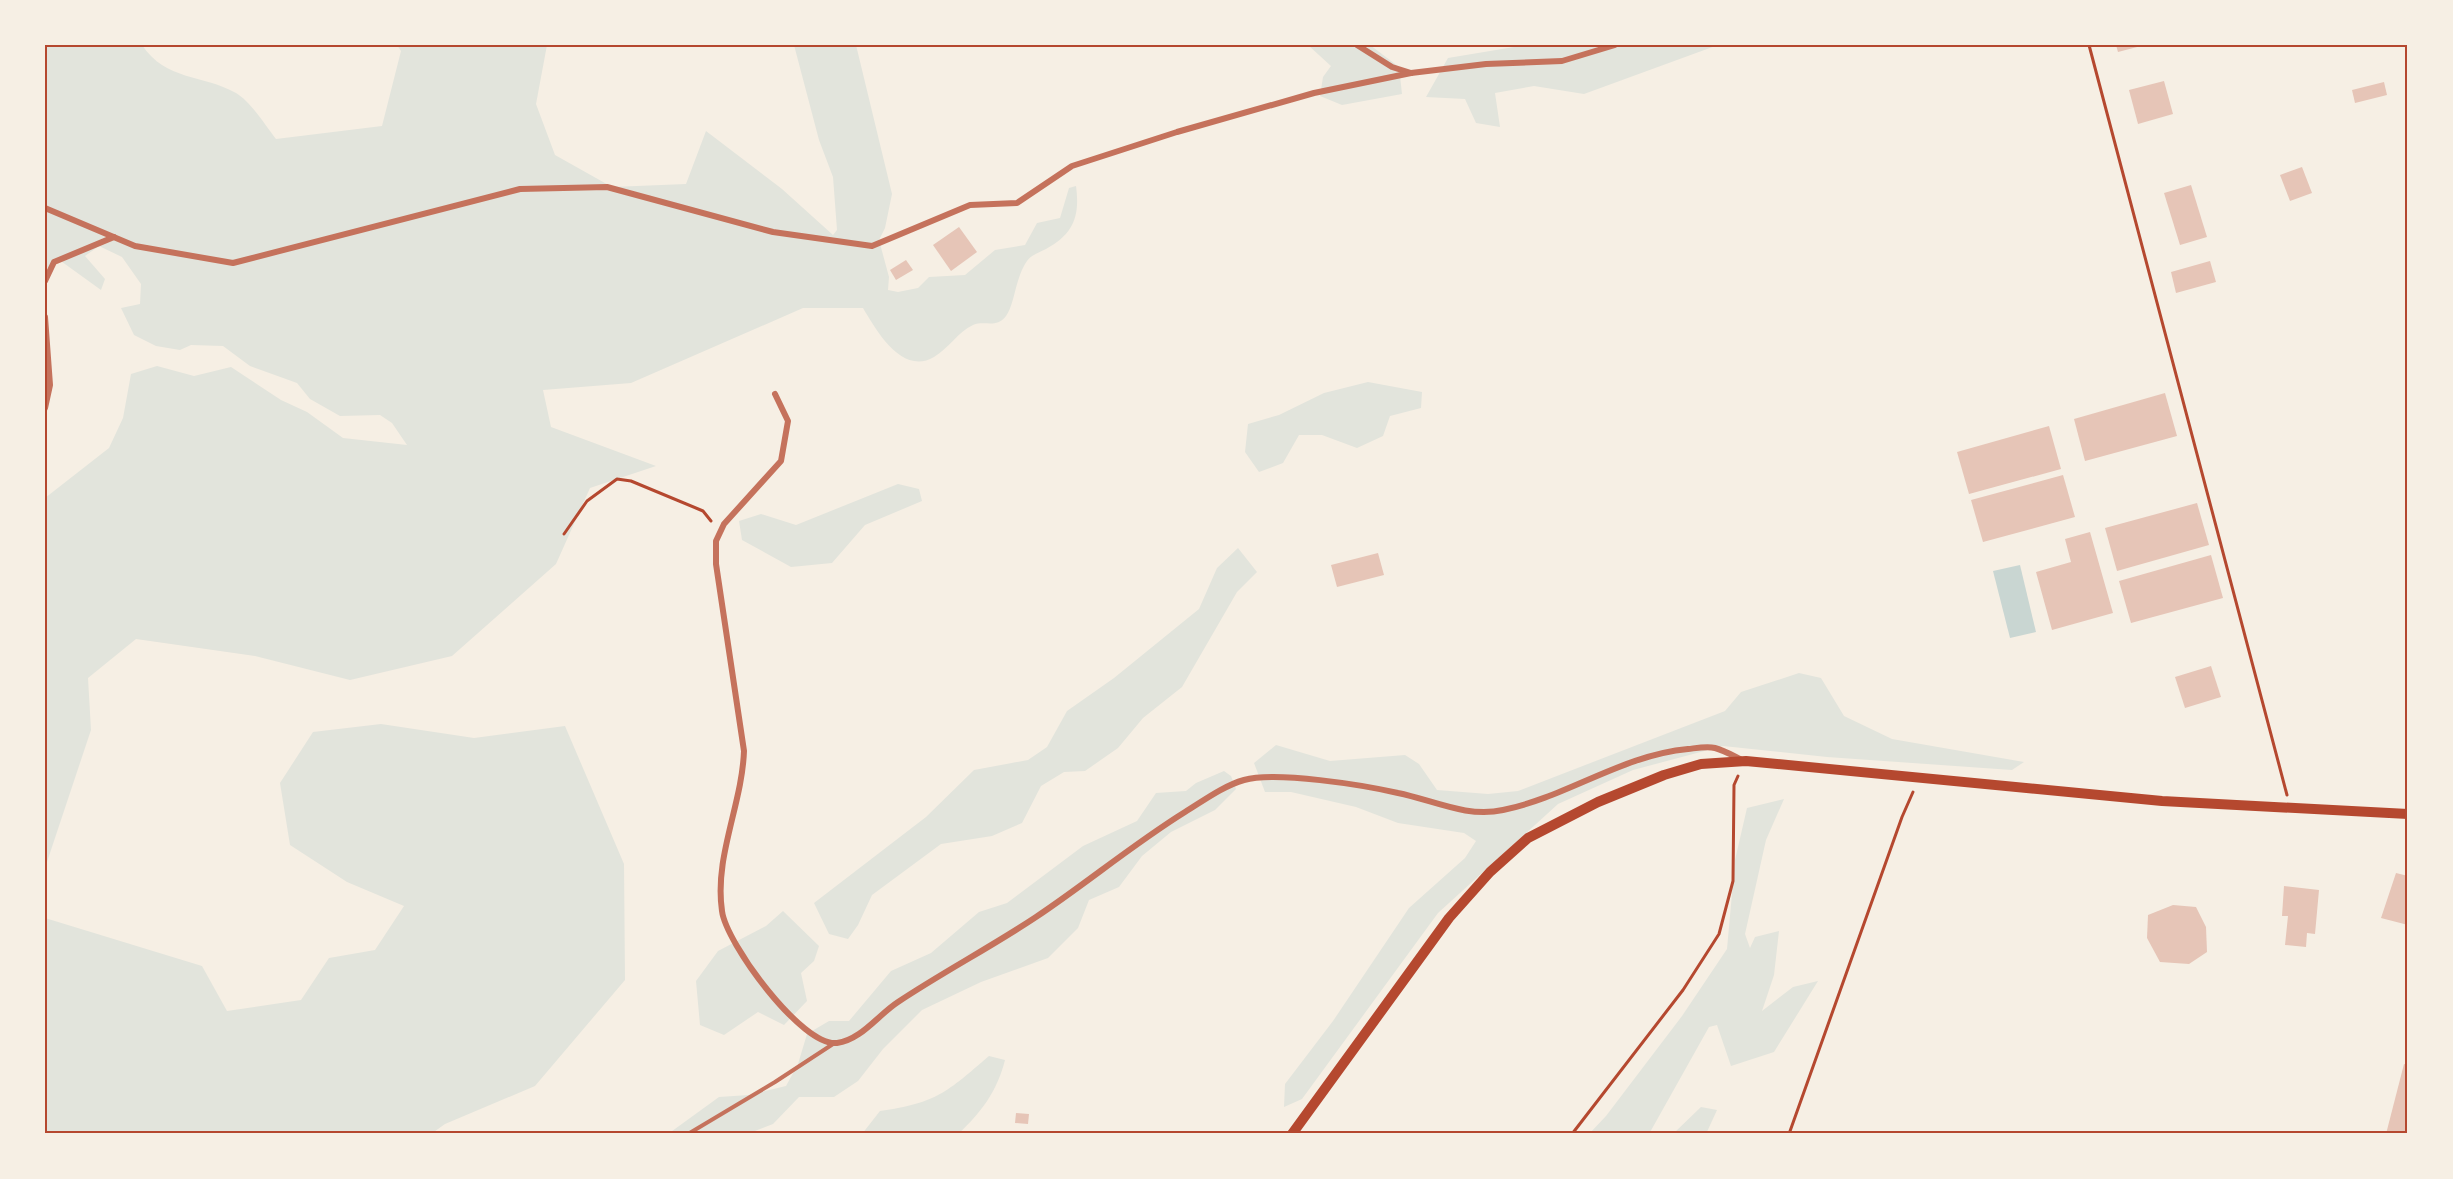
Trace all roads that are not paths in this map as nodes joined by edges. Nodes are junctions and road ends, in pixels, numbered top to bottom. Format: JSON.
{"nodes":[{"id":1,"x":1357,"y":45,"type":"edge"},
{"id":2,"x":1615,"y":45,"type":"edge"},
{"id":3,"x":1411,"y":73,"type":"junction"},
{"id":4,"x":45,"y":208,"type":"edge"},
{"id":5,"x":114,"y":236,"type":"junction"},
{"id":6,"x":45,"y":281,"type":"edge"},
{"id":7,"x":45,"y":317,"type":"edge"},
{"id":8,"x":774,"y":393,"type":"dead end"},
{"id":9,"x":45,"y":408,"type":"edge"},
{"id":10,"x":1746,"y":761,"type":"junction"},
{"id":11,"x":2408,"y":814,"type":"edge"},
{"id":12,"x":833,"y":1044,"type":"junction"},
{"id":13,"x":688,"y":1134,"type":"edge"},
{"id":14,"x":1292,"y":1134,"type":"edge"}],
"edges":[{"from":1,"to":3,"type":"street"},
{"from":2,"to":3,"type":"street"},
{"from":3,"to":5,"type":"street"},
{"from":4,"to":5,"type":"street"},
{"from":5,"to":6,"type":"street"},
{"from":7,"to":9,"type":"street"},
{"from":8,"to":12,"type":"street"},
{"from":10,"to":11,"type":"main road"},
{"from":10,"to":12,"type":"street"},
{"from":10,"to":14,"type":"main road"},
{"from":12,"to":13,"type":"lane"}]}
